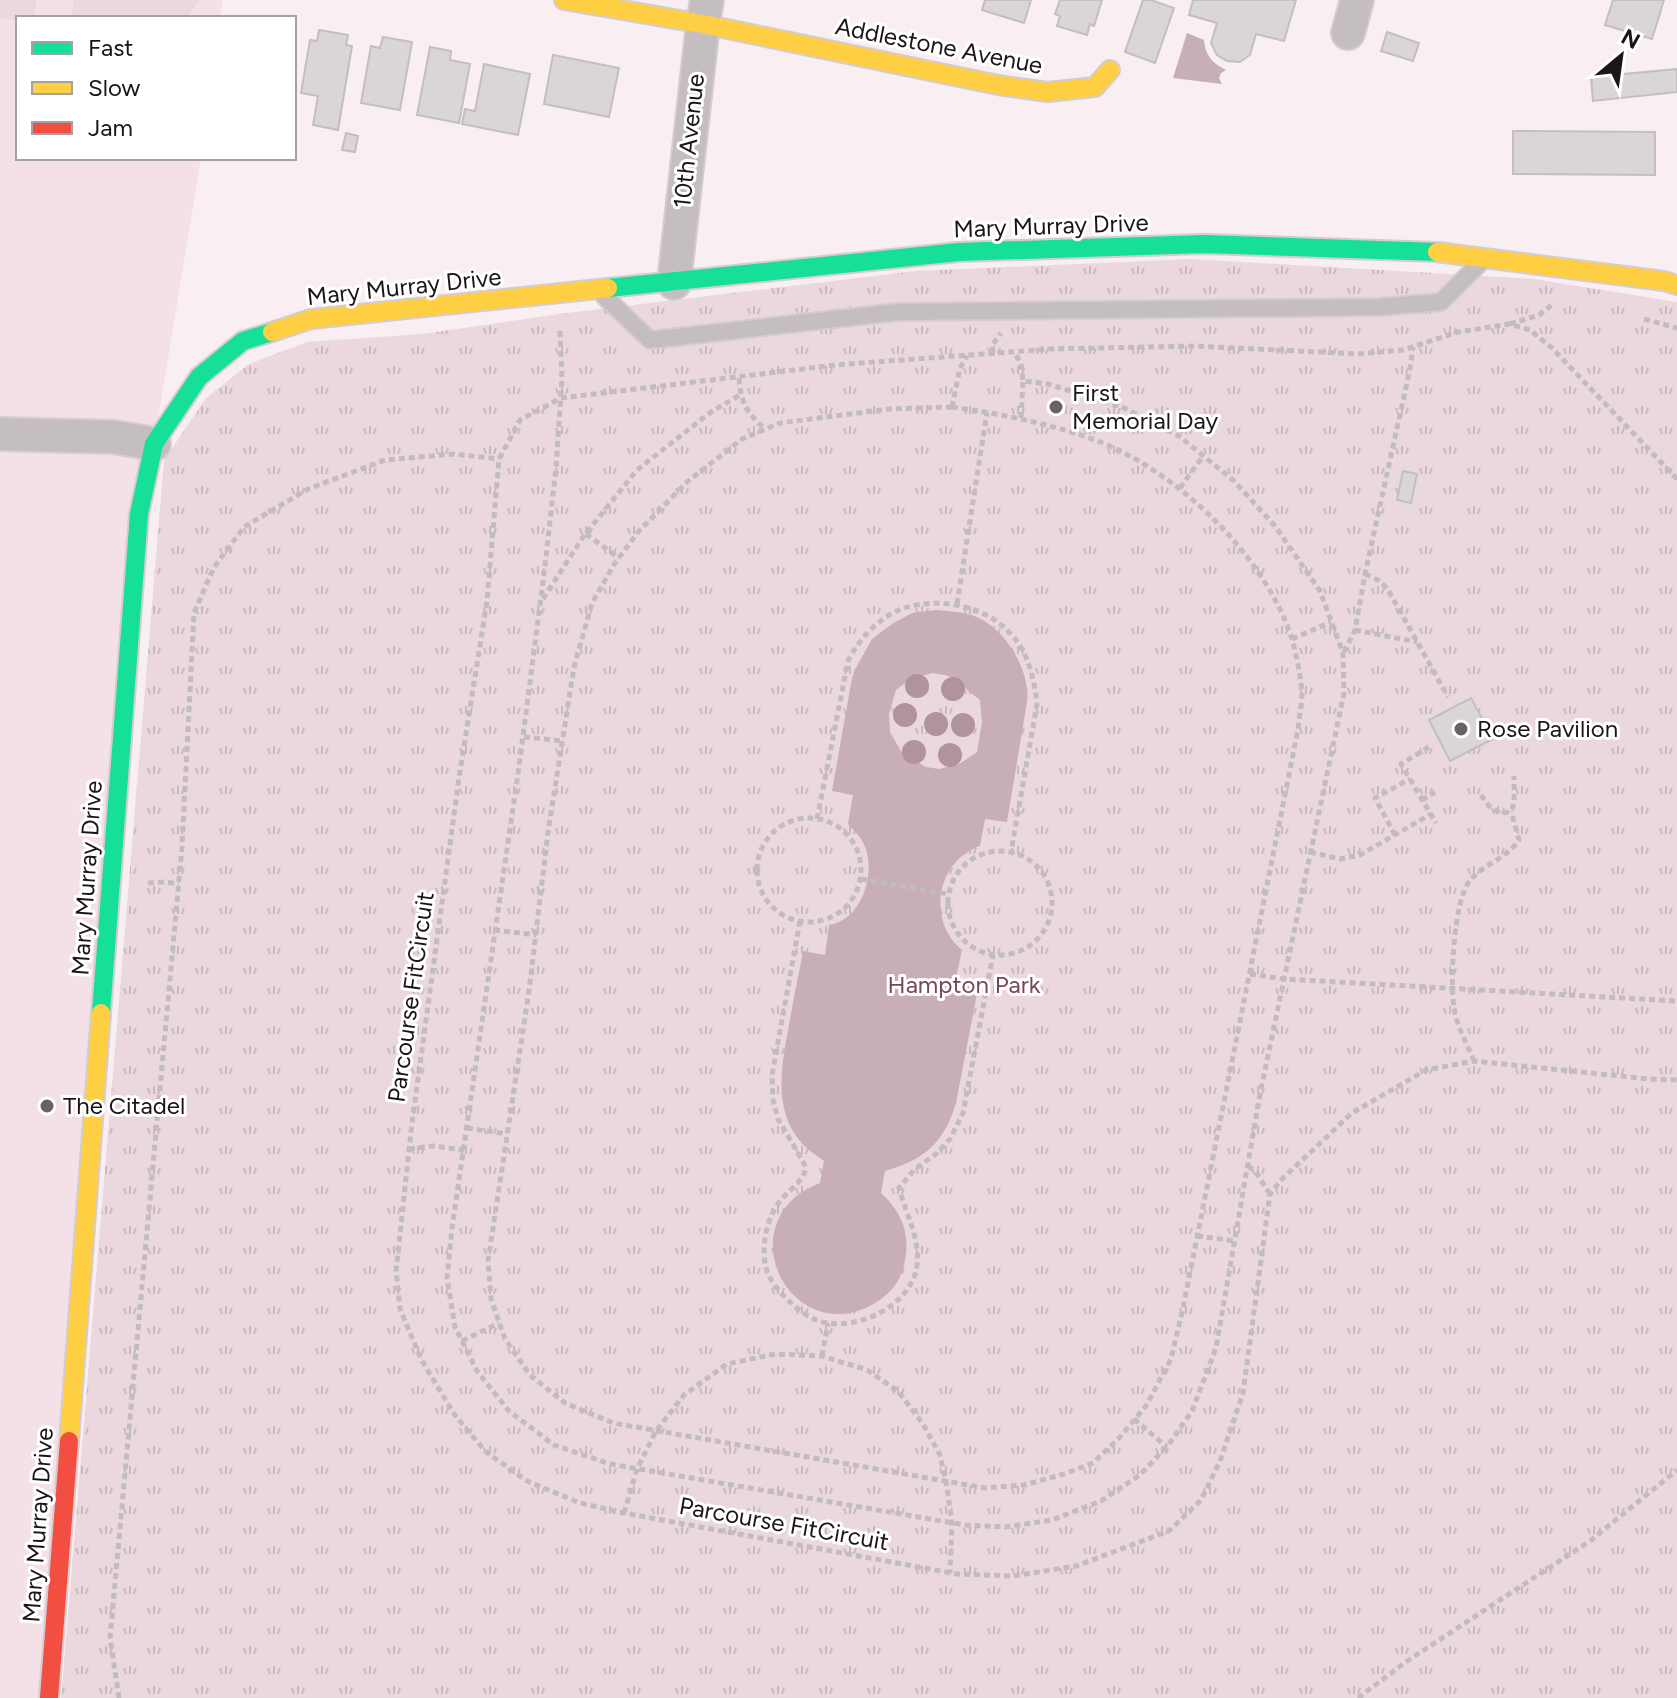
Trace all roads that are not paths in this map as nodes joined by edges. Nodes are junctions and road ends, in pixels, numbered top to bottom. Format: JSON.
{"nodes":[{"id":1,"x":564,"y":0,"type":"edge"},
{"id":2,"x":1357,"y":0,"type":"edge"},
{"id":3,"x":705,"y":12,"type":"edge"},
{"id":4,"x":1348,"y":33,"type":"dead end"},
{"id":5,"x":1110,"y":70,"type":"dead end"},
{"id":6,"x":1485,"y":258,"type":"junction"},
{"id":7,"x":674,"y":283,"type":"junction"},
{"id":8,"x":1677,"y":285,"type":"edge"},
{"id":9,"x":598,"y":290,"type":"junction"},
{"id":10,"x":0,"y":434,"type":"edge"},
{"id":11,"x":154,"y":444,"type":"junction"},
{"id":12,"x":49,"y":1698,"type":"edge"}],
"edges":[{"from":1,"to":3,"type":"street","name":"Addlestone Avenue"},
{"from":2,"to":4,"type":"street"},
{"from":3,"to":5,"type":"street","name":"Addlestone Avenue"},
{"from":3,"to":7,"type":"street","name":"10th Avenue"},
{"from":6,"to":7,"type":"street","name":"Mary Murray Drive"},
{"from":6,"to":8,"type":"street","name":"Mary Murray Drive"},
{"from":6,"to":9,"type":"lane"},
{"from":7,"to":9,"type":"street","name":"Mary Murray Drive"},
{"from":9,"to":11,"type":"street","name":"Mary Murray Drive"},
{"from":10,"to":11,"type":"street"},
{"from":11,"to":12,"type":"street","name":"Mary Murray Drive"}]}
